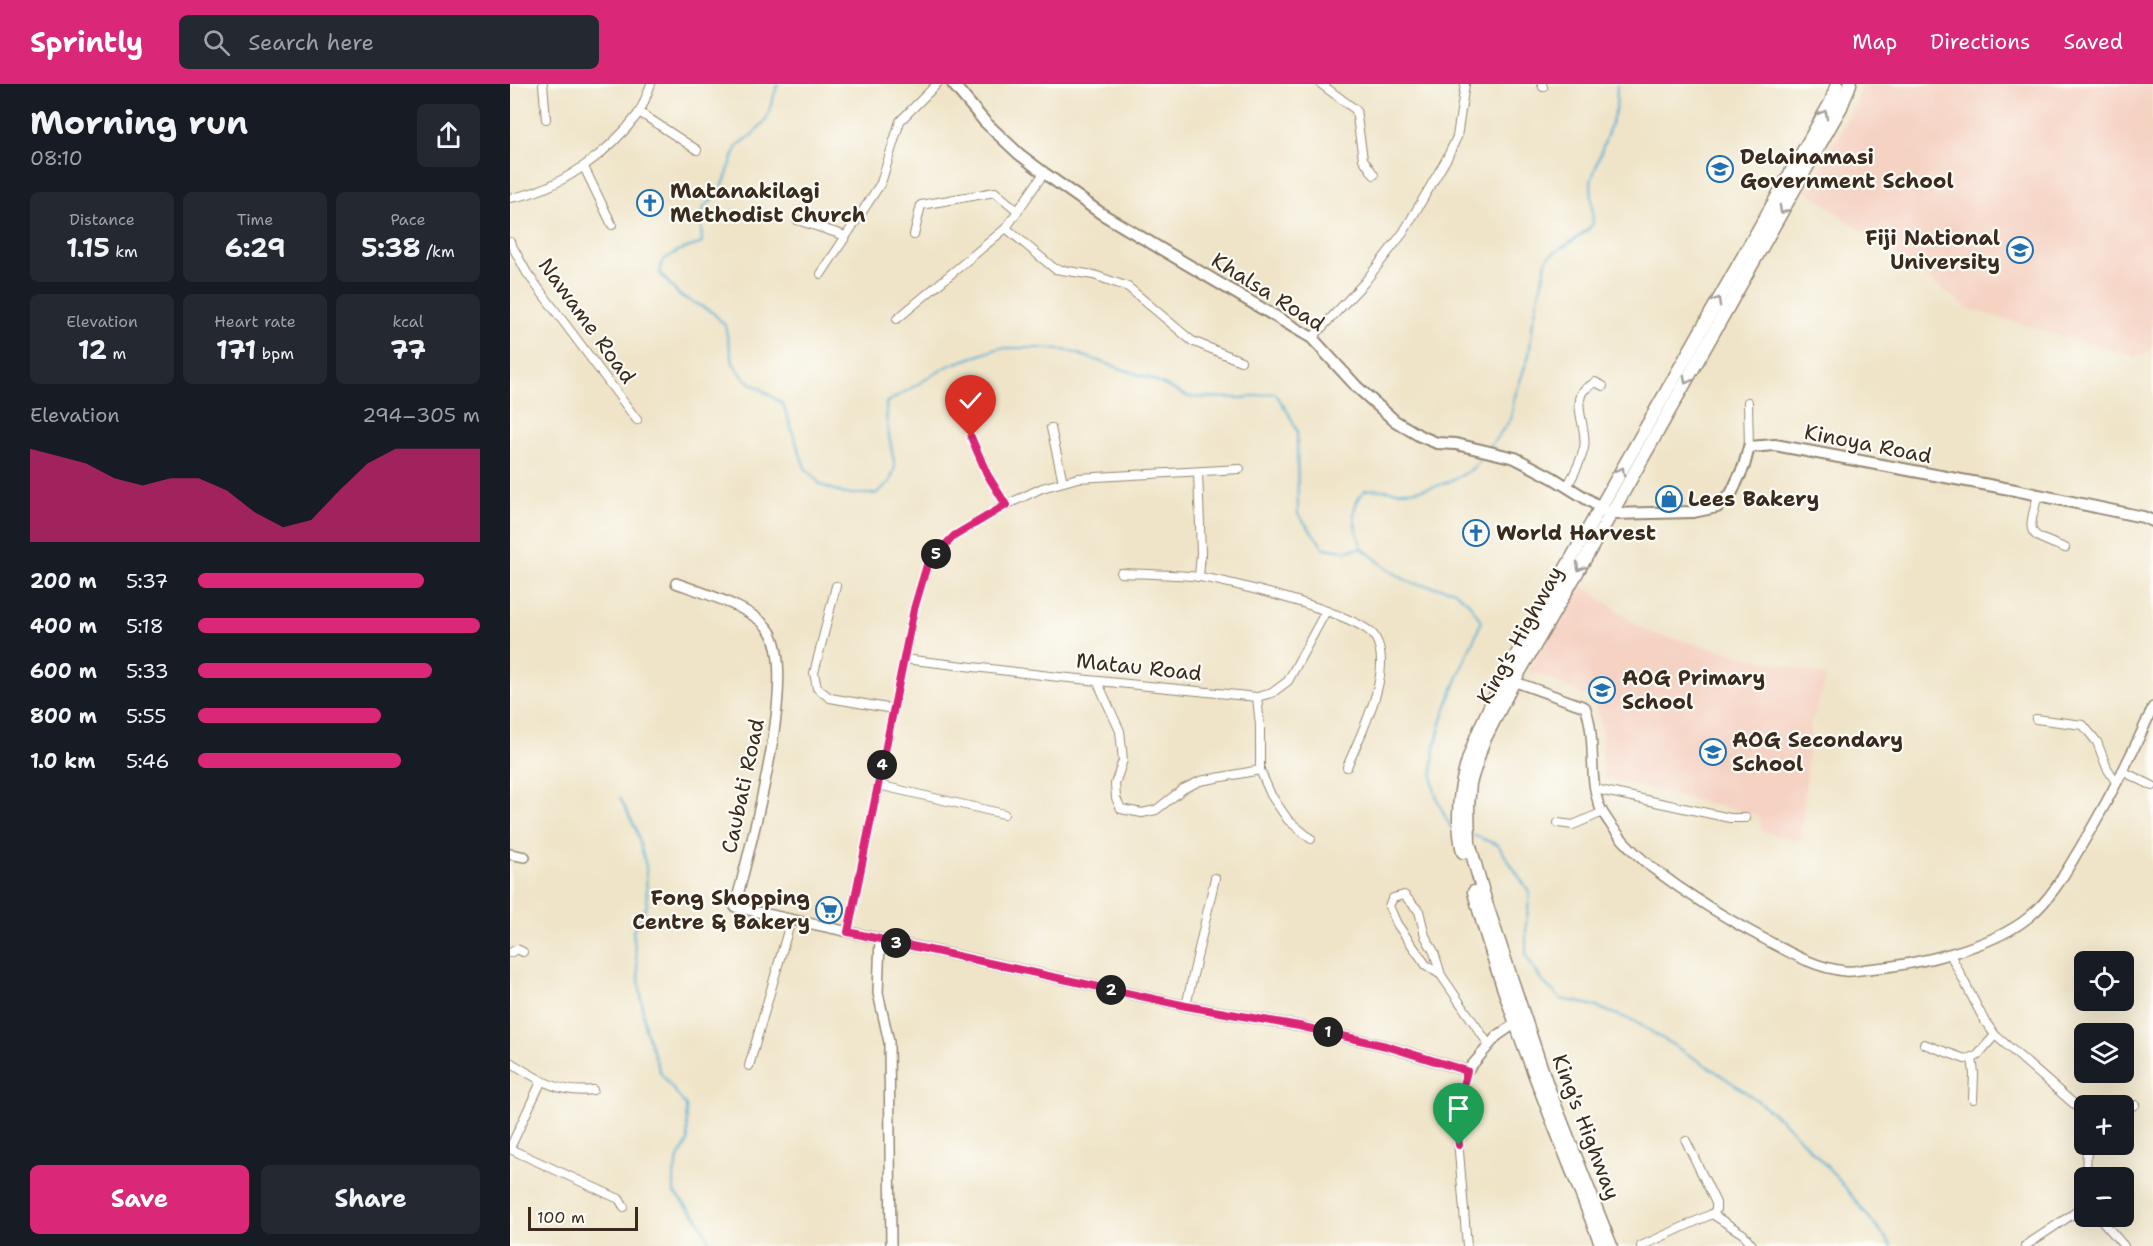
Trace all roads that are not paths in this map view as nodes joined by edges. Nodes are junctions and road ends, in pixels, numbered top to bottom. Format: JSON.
{"nodes":[{"id":1,"x":543,"y":84,"type":"edge"},
{"id":2,"x":651,"y":84,"type":"edge"},
{"id":3,"x":937,"y":84,"type":"edge"},
{"id":4,"x":953,"y":84,"type":"edge"},
{"id":5,"x":1321,"y":84,"type":"edge"},
{"id":6,"x":1465,"y":84,"type":"edge"},
{"id":7,"x":1837,"y":84,"type":"edge"},
{"id":8,"x":1850,"y":84,"type":"edge"},
{"id":9,"x":639,"y":112,"type":"junction"},
{"id":10,"x":546,"y":119,"type":"dead end"},
{"id":11,"x":697,"y":150,"type":"dead end"},
{"id":12,"x":584,"y":167,"type":"junction"},
{"id":13,"x":1044,"y":173,"type":"junction"},
{"id":14,"x":1374,"y":175,"type":"dead end"},
{"id":15,"x":510,"y":198,"type":"edge"},
{"id":16,"x":1018,"y":211,"type":"junction"},
{"id":17,"x":797,"y":219,"type":"dead end"},
{"id":18,"x":612,"y":225,"type":"dead end"},
{"id":19,"x":1006,"y":228,"type":"junction"},
{"id":20,"x":914,"y":235,"type":"dead end"},
{"id":21,"x":846,"y":236,"type":"junction"},
{"id":22,"x":510,"y":242,"type":"edge"},
{"id":23,"x":821,"y":274,"type":"dead end"},
{"id":24,"x":897,"y":319,"type":"dead end"},
{"id":25,"x":1312,"y":338,"type":"junction"},
{"id":26,"x":1241,"y":361,"type":"dead end"},
{"id":27,"x":1604,"y":386,"type":"dead end"},
{"id":28,"x":1748,"y":402,"type":"dead end"},
{"id":29,"x":636,"y":420,"type":"dead end"},
{"id":30,"x":1051,"y":428,"type":"dead end"},
{"id":31,"x":971,"y":437,"type":"dead end"},
{"id":32,"x":1749,"y":447,"type":"junction"},
{"id":33,"x":1240,"y":469,"type":"dead end"},
{"id":34,"x":1198,"y":472,"type":"junction"},
{"id":35,"x":1063,"y":482,"type":"junction"},
{"id":36,"x":1567,"y":487,"type":"junction"},
{"id":37,"x":2038,"y":495,"type":"junction"},
{"id":38,"x":1006,"y":505,"type":"junction"},
{"id":39,"x":1606,"y":511,"type":"junction"},
{"id":40,"x":2153,"y":521,"type":"edge"},
{"id":41,"x":2065,"y":548,"type":"dead end"},
{"id":42,"x":1121,"y":573,"type":"dead end"},
{"id":43,"x":1199,"y":577,"type":"junction"},
{"id":44,"x":676,"y":583,"type":"dead end"},
{"id":45,"x":836,"y":586,"type":"dead end"},
{"id":46,"x":1326,"y":611,"type":"junction"},
{"id":47,"x":904,"y":659,"type":"junction"},
{"id":48,"x":1509,"y":679,"type":"junction"},
{"id":49,"x":1097,"y":681,"type":"junction"},
{"id":50,"x":1257,"y":697,"type":"junction"},
{"id":51,"x":2153,"y":707,"type":"edge"},
{"id":52,"x":893,"y":709,"type":"junction"},
{"id":53,"x":2036,"y":719,"type":"dead end"},
{"id":54,"x":1347,"y":767,"type":"dead end"},
{"id":55,"x":1260,"y":770,"type":"junction"},
{"id":56,"x":2122,"y":771,"type":"junction"},
{"id":57,"x":2116,"y":782,"type":"junction"},
{"id":58,"x":878,"y":785,"type":"junction"},
{"id":59,"x":2153,"y":786,"type":"edge"},
{"id":60,"x":1595,"y":789,"type":"junction"},
{"id":61,"x":1603,"y":812,"type":"junction"},
{"id":62,"x":1004,"y":814,"type":"dead end"},
{"id":63,"x":1746,"y":818,"type":"dead end"},
{"id":64,"x":1558,"y":823,"type":"dead end"},
{"id":65,"x":1311,"y":839,"type":"dead end"},
{"id":66,"x":510,"y":854,"type":"edge"},
{"id":67,"x":525,"y":857,"type":"dead end"},
{"id":68,"x":1215,"y":878,"type":"dead end"},
{"id":69,"x":791,"y":920,"type":"junction"},
{"id":70,"x":848,"y":932,"type":"junction"},
{"id":71,"x":880,"y":939,"type":"junction"},
{"id":72,"x":510,"y":952,"type":"edge"},
{"id":73,"x":523,"y":952,"type":"dead end"},
{"id":74,"x":1950,"y":954,"type":"junction"},
{"id":75,"x":1441,"y":975,"type":"junction"},
{"id":76,"x":1186,"y":1006,"type":"junction"},
{"id":77,"x":1520,"y":1021,"type":"junction"},
{"id":78,"x":1995,"y":1035,"type":"junction"},
{"id":79,"x":1924,"y":1044,"type":"dead end"},
{"id":80,"x":1489,"y":1045,"type":"junction"},
{"id":81,"x":1972,"y":1058,"type":"junction"},
{"id":82,"x":510,"y":1062,"type":"edge"},
{"id":83,"x":749,"y":1066,"type":"dead end"},
{"id":84,"x":1467,"y":1071,"type":"junction"},
{"id":85,"x":542,"y":1082,"type":"junction"},
{"id":86,"x":593,"y":1090,"type":"dead end"},
{"id":87,"x":1973,"y":1099,"type":"dead end"},
{"id":88,"x":2074,"y":1104,"type":"edge"},
{"id":89,"x":1686,"y":1141,"type":"dead end"},
{"id":90,"x":510,"y":1148,"type":"edge"},
{"id":91,"x":624,"y":1207,"type":"dead end"},
{"id":92,"x":2074,"y":1213,"type":"edge"},
{"id":93,"x":1712,"y":1214,"type":"junction"},
{"id":94,"x":2108,"y":1227,"type":"edge"},
{"id":95,"x":891,"y":1246,"type":"edge"},
{"id":96,"x":1467,"y":1246,"type":"edge"},
{"id":97,"x":1602,"y":1246,"type":"edge"},
{"id":98,"x":1611,"y":1246,"type":"edge"},
{"id":99,"x":1641,"y":1246,"type":"edge"},
{"id":100,"x":1753,"y":1246,"type":"edge"},
{"id":101,"x":2025,"y":1246,"type":"edge"},
{"id":102,"x":2124,"y":1246,"type":"edge"}],
"edges":[{"from":1,"to":10,"type":"street"},
{"from":2,"to":9,"type":"street"},
{"from":3,"to":21,"type":"street"},
{"from":4,"to":13,"type":"main road","name":"Khalsa Road"},
{"from":5,"to":14,"type":"street"},
{"from":6,"to":25,"type":"street"},
{"from":39,"to":7,"type":"highway","name":"King's Highway","one_way":true},
{"from":8,"to":39,"type":"highway","name":"King's Highway","one_way":true},
{"from":9,"to":11,"type":"street"},
{"from":9,"to":12,"type":"street"},
{"from":12,"to":15,"type":"street"},
{"from":12,"to":18,"type":"street"},
{"from":13,"to":16,"type":"street"},
{"from":13,"to":25,"type":"main road","name":"Khalsa Road"},
{"from":16,"to":19,"type":"street"},
{"from":16,"to":20,"type":"street"},
{"from":17,"to":21,"type":"street"},
{"from":19,"to":24,"type":"street"},
{"from":19,"to":26,"type":"street"},
{"from":21,"to":23,"type":"street"},
{"from":22,"to":29,"type":"street","name":"Nawame Road"},
{"from":25,"to":36,"type":"main road","name":"Khalsa Road"},
{"from":27,"to":36,"type":"street"},
{"from":28,"to":32,"type":"street"},
{"from":30,"to":35,"type":"street"},
{"from":31,"to":38,"type":"street"},
{"from":32,"to":37,"type":"main road","name":"Kinoya Road"},
{"from":32,"to":39,"type":"main road"},
{"from":33,"to":34,"type":"street"},
{"from":34,"to":35,"type":"street"},
{"from":34,"to":43,"type":"street"},
{"from":35,"to":38,"type":"street"},
{"from":36,"to":39,"type":"main road","name":"Khalsa Road"},
{"from":37,"to":40,"type":"main road","name":"Kinoya Road"},
{"from":37,"to":41,"type":"street"},
{"from":38,"to":47,"type":"street"},
{"from":39,"to":48,"type":"highway","name":"King's Highway"},
{"from":42,"to":43,"type":"street"},
{"from":43,"to":46,"type":"street"},
{"from":44,"to":69,"type":"street","name":"Caubati Road"},
{"from":45,"to":52,"type":"street"},
{"from":46,"to":50,"type":"street"},
{"from":46,"to":54,"type":"street"},
{"from":47,"to":49,"type":"street","name":"Matau Road"},
{"from":47,"to":52,"type":"street"},
{"from":48,"to":60,"type":"street"},
{"from":48,"to":77,"type":"highway","name":"King's Highway"},
{"from":49,"to":50,"type":"street","name":"Matau Road"},
{"from":49,"to":55,"type":"street"},
{"from":50,"to":55,"type":"street"},
{"from":51,"to":56,"type":"street"},
{"from":52,"to":58,"type":"street"},
{"from":53,"to":57,"type":"street"},
{"from":55,"to":65,"type":"street"},
{"from":56,"to":57,"type":"street"},
{"from":56,"to":59,"type":"street"},
{"from":57,"to":74,"type":"street"},
{"from":58,"to":62,"type":"street"},
{"from":58,"to":70,"type":"street"},
{"from":60,"to":61,"type":"street"},
{"from":60,"to":63,"type":"street"},
{"from":61,"to":64,"type":"street"},
{"from":61,"to":74,"type":"street"},
{"from":66,"to":67,"type":"street"},
{"from":68,"to":76,"type":"street"},
{"from":69,"to":70,"type":"street","name":"Caubati Road"},
{"from":69,"to":83,"type":"street"},
{"from":70,"to":71,"type":"street","name":"Caubati Road"},
{"from":71,"to":76,"type":"street","name":"Caubati Road"},
{"from":71,"to":95,"type":"street"},
{"from":72,"to":73,"type":"street"},
{"from":74,"to":78,"type":"street"},
{"from":75,"to":75,"type":"street"},
{"from":75,"to":80,"type":"street"},
{"from":76,"to":84,"type":"street","name":"Caubati Road"},
{"from":77,"to":80,"type":"street"},
{"from":77,"to":97,"type":"highway","name":"King's Highway"},
{"from":77,"to":98,"type":"highway","name":"King's Highway"},
{"from":78,"to":81,"type":"street"},
{"from":78,"to":88,"type":"street"},
{"from":79,"to":81,"type":"street"},
{"from":80,"to":84,"type":"street"},
{"from":81,"to":87,"type":"street"},
{"from":82,"to":85,"type":"street"},
{"from":84,"to":96,"type":"street"},
{"from":85,"to":86,"type":"street"},
{"from":85,"to":90,"type":"street"},
{"from":89,"to":93,"type":"street"},
{"from":90,"to":91,"type":"street"},
{"from":92,"to":101,"type":"street"},
{"from":93,"to":99,"type":"street"},
{"from":93,"to":100,"type":"street"},
{"from":94,"to":102,"type":"street"}]}
